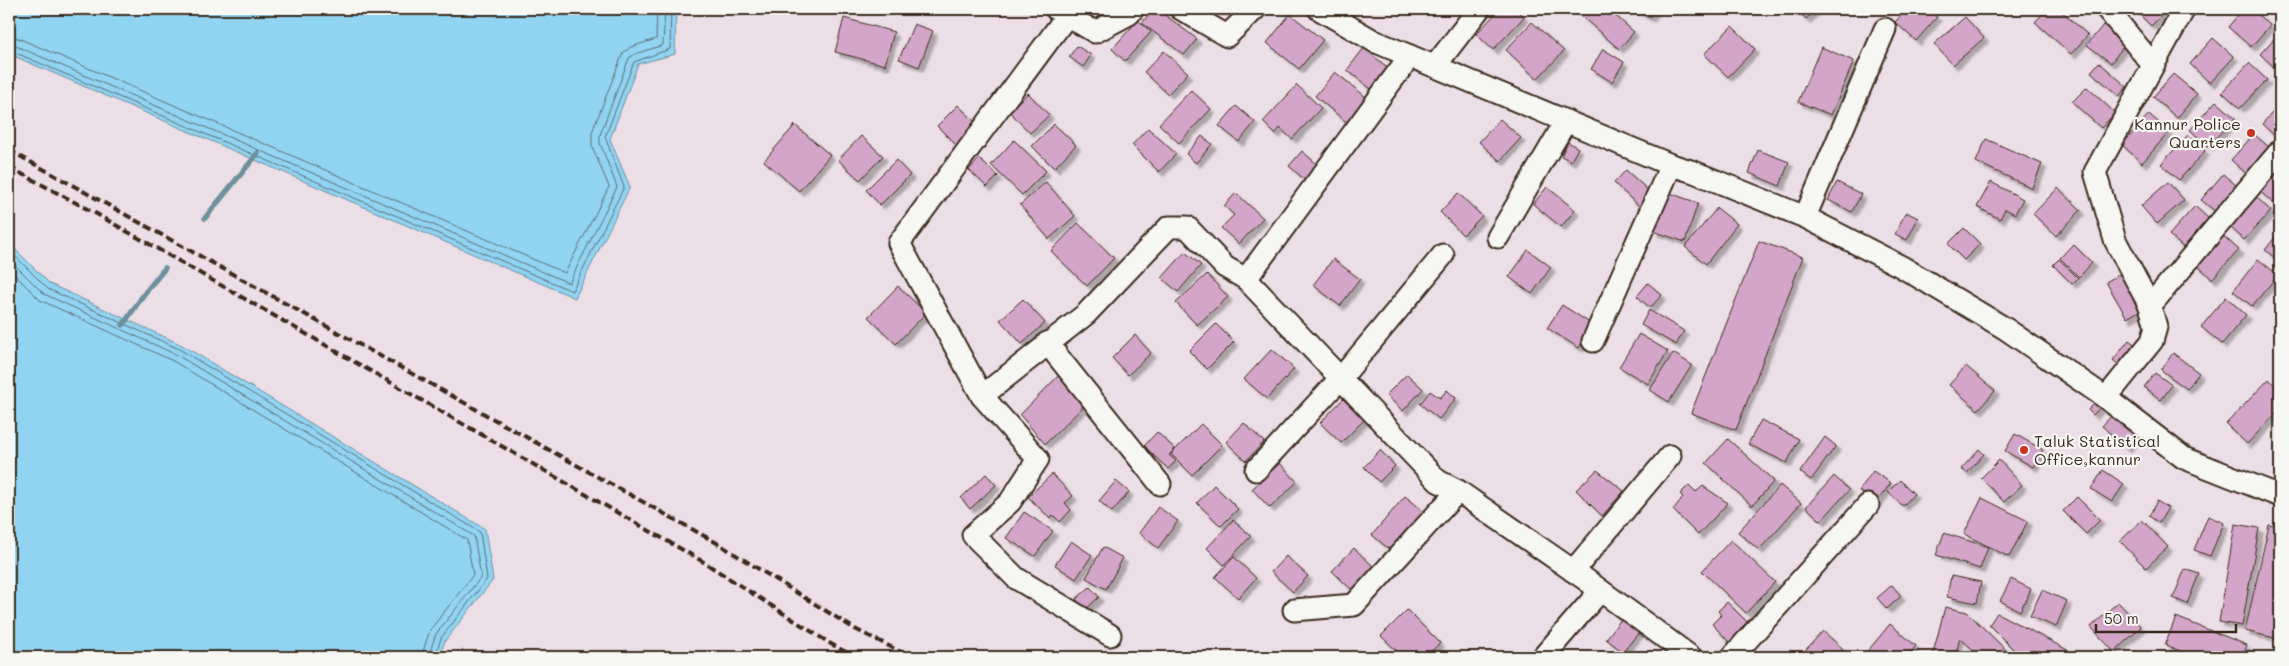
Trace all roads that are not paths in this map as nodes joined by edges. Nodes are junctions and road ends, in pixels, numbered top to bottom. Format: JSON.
{"nodes":[{"id":1,"x":1132,"y":9,"type":"edge"},
{"id":2,"x":1181,"y":9,"type":"edge"},
{"id":3,"x":1255,"y":9,"type":"edge"},
{"id":4,"x":1318,"y":9,"type":"edge"},
{"id":5,"x":1480,"y":9,"type":"edge"},
{"id":6,"x":2107,"y":9,"type":"edge"},
{"id":7,"x":2184,"y":9,"type":"edge"},
{"id":8,"x":1061,"y":13,"type":"edge"},
{"id":9,"x":1885,"y":29,"type":"dead end"},
{"id":10,"x":1410,"y":56,"type":"junction"},
{"id":11,"x":2153,"y":65,"type":"junction"},
{"id":12,"x":1435,"y":66,"type":"junction"},
{"id":13,"x":1566,"y":121,"type":"junction"},
{"id":14,"x":2280,"y":151,"type":"edge"},
{"id":15,"x":1671,"y":165,"type":"junction"},
{"id":16,"x":1805,"y":217,"type":"junction"},
{"id":17,"x":1498,"y":238,"type":"dead end"},
{"id":18,"x":1443,"y":255,"type":"dead end"},
{"id":19,"x":1246,"y":278,"type":"junction"},
{"id":20,"x":2150,"y":306,"type":"junction"},
{"id":21,"x":1593,"y":341,"type":"dead end"},
{"id":22,"x":1047,"y":343,"type":"junction"},
{"id":23,"x":1340,"y":378,"type":"junction"},
{"id":24,"x":982,"y":396,"type":"junction"},
{"id":25,"x":2106,"y":398,"type":"junction"},
{"id":26,"x":1670,"y":456,"type":"dead end"},
{"id":27,"x":1256,"y":470,"type":"dead end"},
{"id":28,"x":1160,"y":484,"type":"dead end"},
{"id":29,"x":1458,"y":491,"type":"junction"},
{"id":30,"x":2280,"y":496,"type":"edge"},
{"id":31,"x":1868,"y":505,"type":"dead end"},
{"id":32,"x":1573,"y":571,"type":"junction"},
{"id":33,"x":1600,"y":590,"type":"junction"},
{"id":34,"x":1294,"y":610,"type":"dead end"},
{"id":35,"x":1110,"y":635,"type":"dead end"},
{"id":36,"x":1542,"y":657,"type":"edge"},
{"id":37,"x":1690,"y":657,"type":"edge"},
{"id":38,"x":1732,"y":657,"type":"edge"}],
"edges":[{"from":1,"to":8,"type":"street"},
{"from":2,"to":3,"type":"street"},
{"from":4,"to":10,"type":"street"},
{"from":5,"to":12,"type":"street"},
{"from":6,"to":11,"type":"street"},
{"from":7,"to":11,"type":"street"},
{"from":8,"to":24,"type":"street"},
{"from":9,"to":16,"type":"street"},
{"from":10,"to":12,"type":"street"},
{"from":10,"to":19,"type":"street"},
{"from":11,"to":20,"type":"street"},
{"from":12,"to":13,"type":"street"},
{"from":13,"to":15,"type":"street"},
{"from":13,"to":17,"type":"street"},
{"from":14,"to":20,"type":"street"},
{"from":15,"to":16,"type":"street"},
{"from":15,"to":21,"type":"street"},
{"from":16,"to":25,"type":"street"},
{"from":18,"to":23,"type":"street"},
{"from":19,"to":22,"type":"street"},
{"from":19,"to":23,"type":"street"},
{"from":20,"to":25,"type":"street"},
{"from":22,"to":24,"type":"street"},
{"from":22,"to":28,"type":"street"},
{"from":23,"to":27,"type":"street"},
{"from":23,"to":29,"type":"street"},
{"from":24,"to":35,"type":"street"},
{"from":25,"to":30,"type":"street"},
{"from":26,"to":32,"type":"street"},
{"from":29,"to":32,"type":"street"},
{"from":29,"to":34,"type":"street"},
{"from":31,"to":38,"type":"street"},
{"from":32,"to":33,"type":"street"},
{"from":33,"to":36,"type":"street"},
{"from":33,"to":37,"type":"street"}]}
